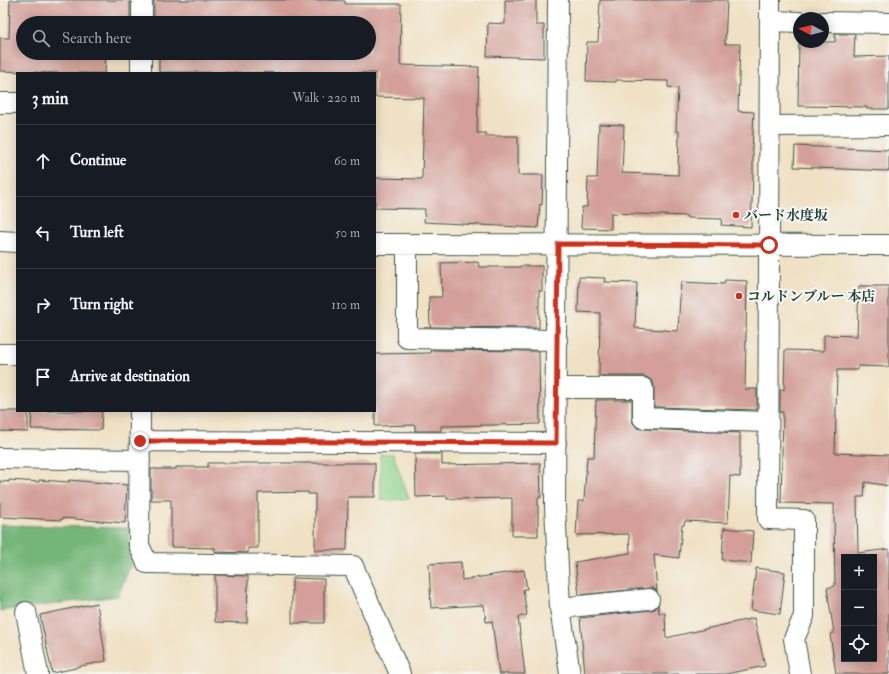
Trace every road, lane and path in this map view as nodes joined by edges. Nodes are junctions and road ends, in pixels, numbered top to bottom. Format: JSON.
{"nodes":[{"id":1,"x":142,"y":0,"type":"edge"},
{"id":2,"x":558,"y":0,"type":"edge"},
{"id":3,"x":770,"y":0,"type":"edge"},
{"id":4,"x":142,"y":16,"type":"edge"},
{"id":5,"x":770,"y":21,"type":"junction"},
{"id":6,"x":793,"y":22,"type":"edge"},
{"id":7,"x":829,"y":22,"type":"edge"},
{"id":8,"x":889,"y":23,"type":"edge"},
{"id":9,"x":142,"y":60,"type":"edge"},
{"id":10,"x":141,"y":72,"type":"edge"},
{"id":11,"x":0,"y":103,"type":"edge"},
{"id":12,"x":16,"y":103,"type":"edge"},
{"id":13,"x":889,"y":125,"type":"edge"},
{"id":14,"x":770,"y":126,"type":"junction"},
{"id":15,"x":0,"y":241,"type":"edge"},
{"id":16,"x":16,"y":242,"type":"edge"},
{"id":17,"x":376,"y":244,"type":"edge"},
{"id":18,"x":407,"y":244,"type":"junction"},
{"id":19,"x":558,"y":244,"type":"junction"},
{"id":20,"x":769,"y":245,"type":"junction"},
{"id":21,"x":889,"y":245,"type":"edge"},
{"id":22,"x":557,"y":340,"type":"junction"},
{"id":23,"x":0,"y":354,"type":"edge"},
{"id":24,"x":16,"y":354,"type":"edge"},
{"id":25,"x":556,"y":388,"type":"junction"},
{"id":26,"x":140,"y":412,"type":"edge"},
{"id":27,"x":768,"y":422,"type":"junction"},
{"id":28,"x":556,"y":443,"type":"junction"},
{"id":29,"x":140,"y":451,"type":"junction"},
{"id":30,"x":0,"y":458,"type":"edge"},
{"id":31,"x":649,"y":599,"type":"dead end"},
{"id":32,"x":560,"y":608,"type":"junction"},
{"id":33,"x":26,"y":612,"type":"dead end"},
{"id":34,"x":38,"y":674,"type":"edge"},
{"id":35,"x":400,"y":674,"type":"edge"},
{"id":36,"x":570,"y":674,"type":"edge"},
{"id":37,"x":800,"y":674,"type":"edge"}],
"edges":[{"from":1,"to":4,"type":"street"},
{"from":2,"to":19,"type":"street"},
{"from":3,"to":5,"type":"street"},
{"from":5,"to":6,"type":"street"},
{"from":5,"to":14,"type":"street"},
{"from":7,"to":8,"type":"street"},
{"from":9,"to":10,"type":"street"},
{"from":11,"to":12,"type":"street"},
{"from":13,"to":14,"type":"street"},
{"from":14,"to":20,"type":"street"},
{"from":15,"to":16,"type":"street"},
{"from":17,"to":18,"type":"street"},
{"from":18,"to":19,"type":"street"},
{"from":18,"to":22,"type":"street"},
{"from":19,"to":20,"type":"street"},
{"from":19,"to":22,"type":"street"},
{"from":20,"to":21,"type":"street"},
{"from":20,"to":27,"type":"street"},
{"from":22,"to":25,"type":"street"},
{"from":23,"to":24,"type":"street"},
{"from":25,"to":27,"type":"street"},
{"from":25,"to":28,"type":"street"},
{"from":26,"to":29,"type":"street"},
{"from":27,"to":37,"type":"street"},
{"from":28,"to":29,"type":"street"},
{"from":28,"to":32,"type":"street"},
{"from":29,"to":30,"type":"street"},
{"from":29,"to":35,"type":"street"},
{"from":31,"to":32,"type":"street"},
{"from":32,"to":36,"type":"street"},
{"from":33,"to":34,"type":"street"}]}
